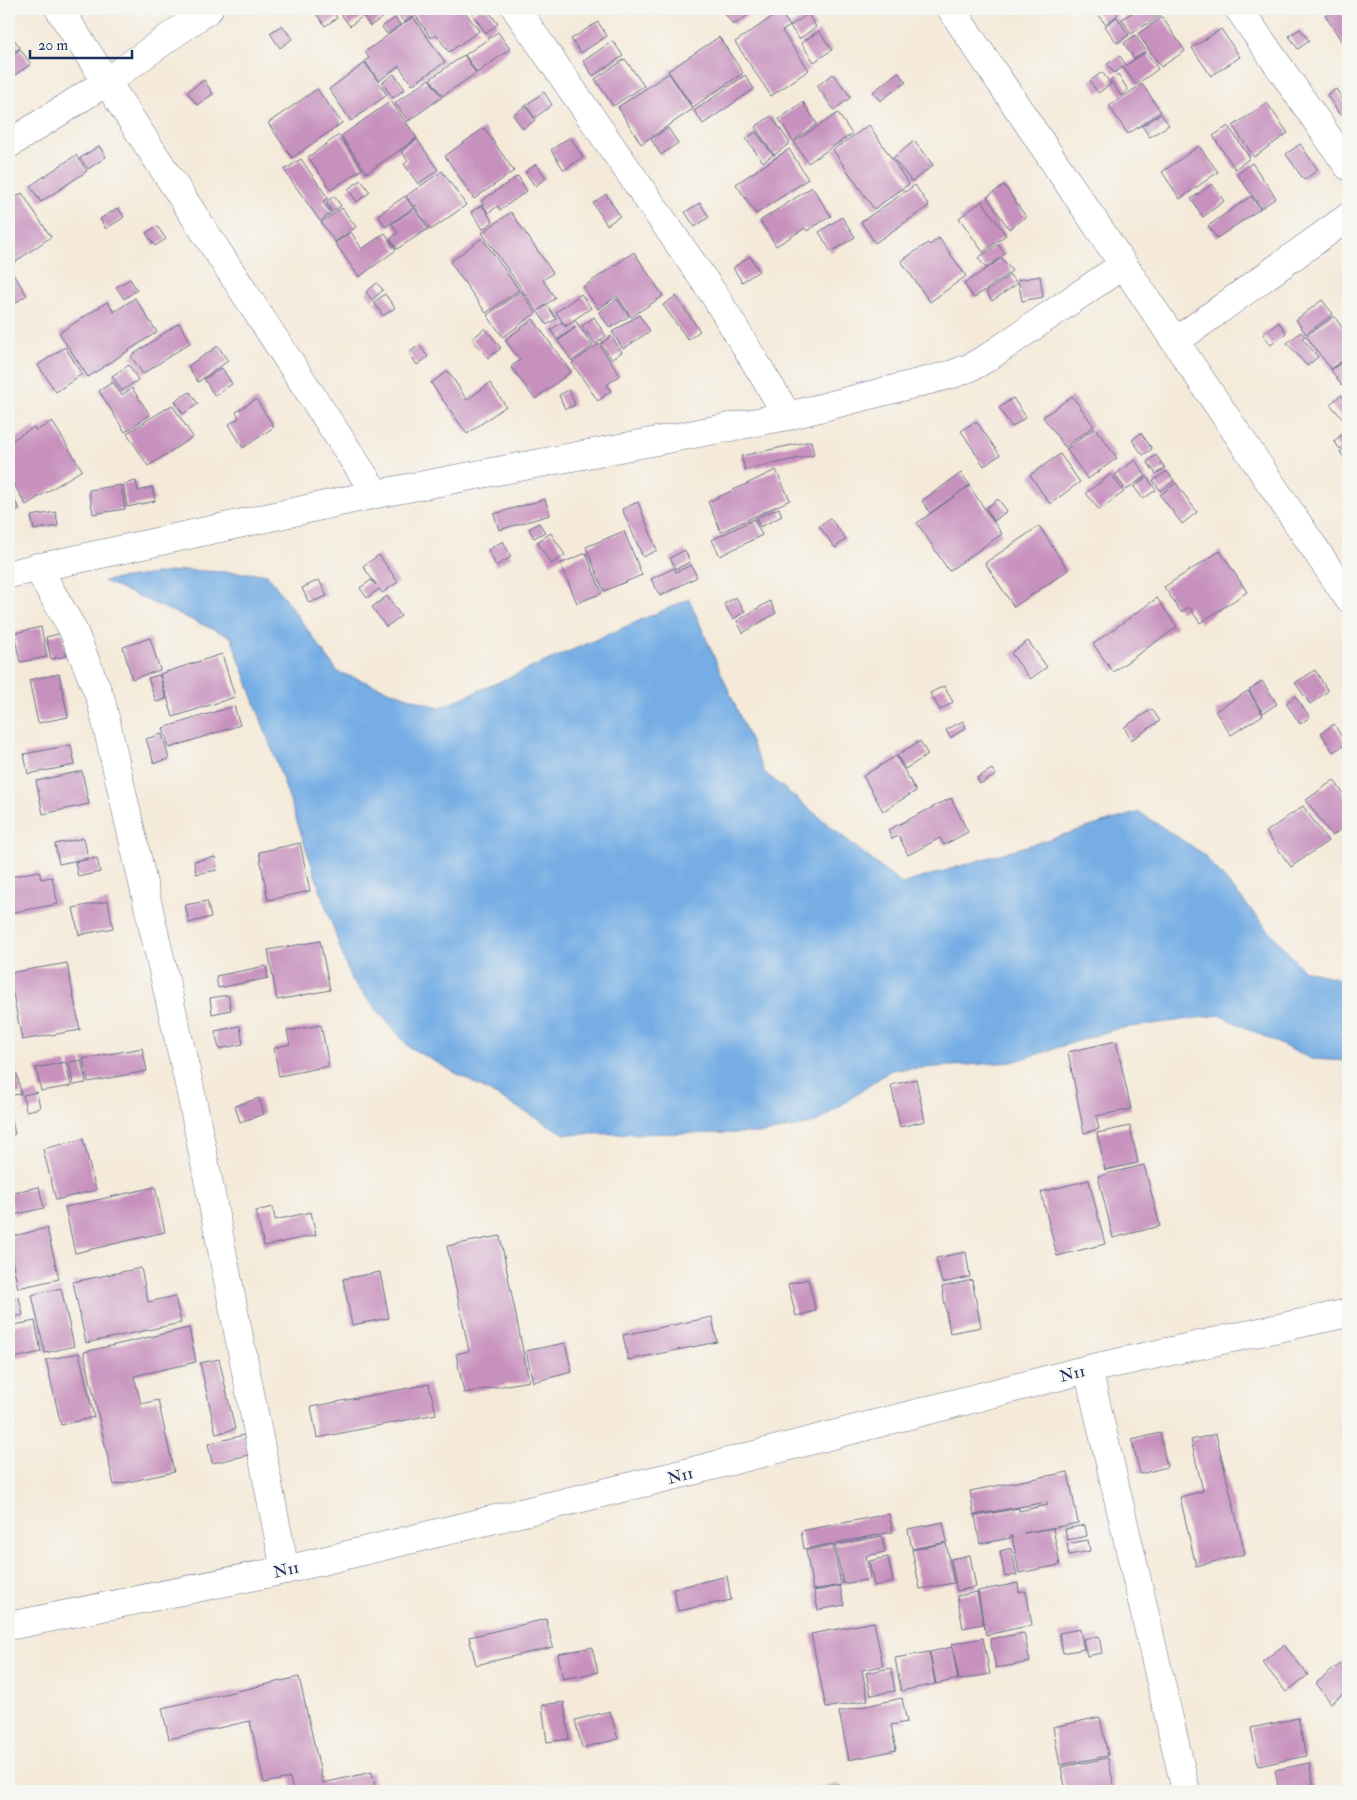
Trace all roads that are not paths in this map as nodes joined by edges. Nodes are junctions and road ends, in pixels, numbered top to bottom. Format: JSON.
{"nodes":[{"id":1,"x":59,"y":9,"type":"edge"},
{"id":2,"x":209,"y":9,"type":"edge"},
{"id":3,"x":516,"y":9,"type":"edge"},
{"id":4,"x":951,"y":9,"type":"edge"},
{"id":5,"x":1239,"y":9,"type":"edge"},
{"id":6,"x":106,"y":82,"type":"junction"},
{"id":7,"x":9,"y":144,"type":"edge"},
{"id":8,"x":1348,"y":166,"type":"edge"},
{"id":9,"x":1348,"y":217,"type":"edge"},
{"id":10,"x":1122,"y":265,"type":"junction"},
{"id":11,"x":1176,"y":341,"type":"junction"},
{"id":12,"x":788,"y":416,"type":"junction"},
{"id":13,"x":376,"y":494,"type":"junction"},
{"id":14,"x":37,"y":567,"type":"junction"},
{"id":15,"x":9,"y":574,"type":"edge"},
{"id":16,"x":1348,"y":598,"type":"edge"},
{"id":17,"x":1348,"y":1313,"type":"edge"},
{"id":18,"x":1088,"y":1369,"type":"junction"},
{"id":19,"x":285,"y":1570,"type":"junction"},
{"id":20,"x":9,"y":1626,"type":"edge"},
{"id":21,"x":1186,"y":1791,"type":"edge"}],
"edges":[{"from":1,"to":6,"type":"street"},
{"from":2,"to":6,"type":"street"},
{"from":3,"to":12,"type":"street"},
{"from":4,"to":10,"type":"street"},
{"from":5,"to":8,"type":"street"},
{"from":6,"to":7,"type":"street"},
{"from":6,"to":13,"type":"street"},
{"from":9,"to":11,"type":"street"},
{"from":10,"to":11,"type":"street"},
{"from":10,"to":12,"type":"street"},
{"from":11,"to":16,"type":"street"},
{"from":12,"to":13,"type":"street"},
{"from":13,"to":14,"type":"street"},
{"from":14,"to":15,"type":"street"},
{"from":14,"to":19,"type":"street"},
{"from":17,"to":18,"type":"street","name":"N11"},
{"from":18,"to":19,"type":"street","name":"N11"},
{"from":18,"to":21,"type":"street"},
{"from":19,"to":20,"type":"street","name":"N11"}]}
